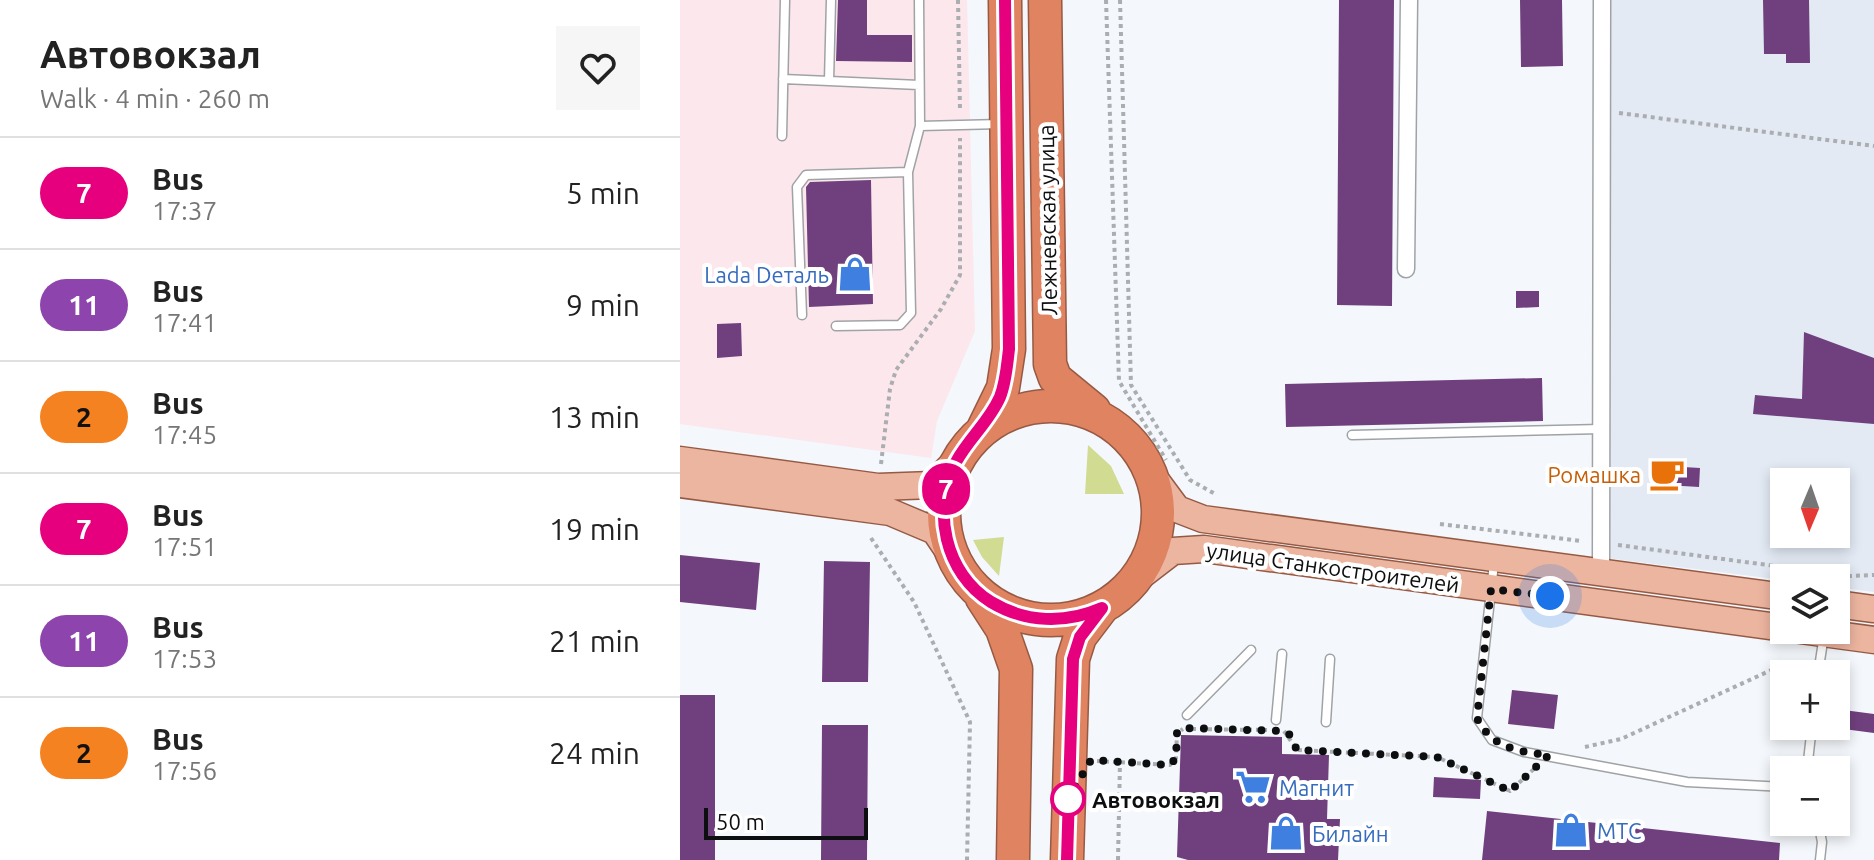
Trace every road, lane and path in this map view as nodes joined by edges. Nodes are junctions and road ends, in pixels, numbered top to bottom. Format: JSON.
{"nodes":[{"id":1,"x":785,"y":0,"type":"edge"},
{"id":2,"x":831,"y":0,"type":"edge"},
{"id":3,"x":919,"y":0,"type":"edge"},
{"id":4,"x":958,"y":0,"type":"edge"},
{"id":5,"x":1005,"y":0,"type":"edge"},
{"id":6,"x":1045,"y":0,"type":"edge"},
{"id":7,"x":1106,"y":0,"type":"edge"},
{"id":8,"x":1120,"y":0,"type":"edge"},
{"id":9,"x":1409,"y":0,"type":"edge"},
{"id":10,"x":1602,"y":0,"type":"edge"},
{"id":11,"x":783,"y":79,"type":"junction"},
{"id":12,"x":829,"y":81,"type":"junction"},
{"id":13,"x":919,"y":85,"type":"junction"},
{"id":14,"x":1603,"y":110,"type":"junction"},
{"id":15,"x":960,"y":124,"type":"junction"},
{"id":16,"x":1007,"y":124,"type":"junction"},
{"id":17,"x":920,"y":126,"type":"junction"},
{"id":18,"x":782,"y":136,"type":"dead end"},
{"id":19,"x":1874,"y":146,"type":"edge"},
{"id":20,"x":908,"y":172,"type":"junction"},
{"id":21,"x":1406,"y":269,"type":"dead end"},
{"id":22,"x":802,"y":315,"type":"dead end"},
{"id":23,"x":836,"y":326,"type":"dead end"},
{"id":24,"x":1103,"y":416,"type":"junction"},
{"id":25,"x":983,"y":429,"type":"junction"},
{"id":26,"x":1601,"y":429,"type":"junction"},
{"id":27,"x":1352,"y":435,"type":"dead end"},
{"id":28,"x":958,"y":459,"type":"junction"},
{"id":29,"x":680,"y":460,"type":"edge"},
{"id":30,"x":880,"y":466,"type":"dead end"},
{"id":31,"x":1165,"y":477,"type":"junction"},
{"id":32,"x":680,"y":484,"type":"edge"},
{"id":33,"x":1193,"y":491,"type":"dead end"},
{"id":34,"x":1223,"y":497,"type":"dead end"},
{"id":35,"x":1221,"y":505,"type":"dead end"},
{"id":36,"x":1434,"y":524,"type":"dead end"},
{"id":37,"x":871,"y":538,"type":"dead end"},
{"id":38,"x":1602,"y":543,"type":"junction"},
{"id":39,"x":952,"y":556,"type":"junction"},
{"id":40,"x":1494,"y":559,"type":"junction"},
{"id":41,"x":1601,"y":572,"type":"junction"},
{"id":42,"x":1874,"y":575,"type":"edge"},
{"id":43,"x":1130,"y":584,"type":"junction"},
{"id":44,"x":1491,"y":589,"type":"junction"},
{"id":45,"x":977,"y":592,"type":"junction"},
{"id":46,"x":1770,"y":595,"type":"edge"},
{"id":47,"x":1850,"y":606,"type":"edge"},
{"id":48,"x":1102,"y":608,"type":"junction"},
{"id":49,"x":1874,"y":609,"type":"edge"},
{"id":50,"x":1770,"y":626,"type":"edge"},
{"id":51,"x":1850,"y":636,"type":"edge"},
{"id":52,"x":1874,"y":640,"type":"edge"},
{"id":53,"x":1251,"y":650,"type":"dead end"},
{"id":54,"x":1282,"y":654,"type":"dead end"},
{"id":55,"x":1330,"y":659,"type":"dead end"},
{"id":56,"x":1770,"y":671,"type":"edge"},
{"id":57,"x":1187,"y":715,"type":"dead end"},
{"id":58,"x":1276,"y":720,"type":"dead end"},
{"id":59,"x":1326,"y":722,"type":"dead end"},
{"id":60,"x":1269,"y":730,"type":"dead end"},
{"id":61,"x":1283,"y":731,"type":"dead end"},
{"id":62,"x":1549,"y":755,"type":"junction"},
{"id":63,"x":1091,"y":760,"type":"dead end"},
{"id":64,"x":1120,"y":762,"type":"junction"},
{"id":65,"x":1770,"y":786,"type":"edge"},
{"id":66,"x":1821,"y":836,"type":"edge"},
{"id":67,"x":967,"y":860,"type":"edge"},
{"id":68,"x":1013,"y":860,"type":"edge"},
{"id":69,"x":1067,"y":860,"type":"edge"},
{"id":70,"x":1118,"y":860,"type":"edge"},
{"id":71,"x":1820,"y":860,"type":"edge"}],
"edges":[{"from":1,"to":11,"type":"lane"},
{"from":2,"to":12,"type":"lane"},
{"from":3,"to":13,"type":"lane"},
{"from":4,"to":15,"type":"path"},
{"from":5,"to":16,"type":"highway","name":"Лежневская улица"},
{"from":6,"to":24,"type":"highway","name":"Лежневская улица"},
{"from":7,"to":31,"type":"path"},
{"from":8,"to":34,"type":"path"},
{"from":9,"to":21,"type":"street"},
{"from":10,"to":14,"type":"street"},
{"from":11,"to":12,"type":"lane"},
{"from":11,"to":18,"type":"lane"},
{"from":12,"to":13,"type":"lane"},
{"from":13,"to":17,"type":"lane"},
{"from":14,"to":19,"type":"path"},
{"from":14,"to":26,"type":"street"},
{"from":15,"to":16,"type":"lane"},
{"from":15,"to":17,"type":"lane"},
{"from":15,"to":30,"type":"path"},
{"from":16,"to":25,"type":"highway","name":"Лежневская улица"},
{"from":17,"to":20,"type":"lane"},
{"from":20,"to":22,"type":"lane"},
{"from":20,"to":23,"type":"lane"},
{"from":24,"to":25,"type":"highway"},
{"from":24,"to":31,"type":"highway"},
{"from":25,"to":28,"type":"highway"},
{"from":26,"to":27,"type":"lane"},
{"from":26,"to":38,"type":"street"},
{"from":28,"to":29,"type":"main road"},
{"from":28,"to":39,"type":"highway"},
{"from":31,"to":40,"type":"main road","name":"улица Станкостроителей"},
{"from":31,"to":43,"type":"highway"},
{"from":32,"to":39,"type":"main road"},
{"from":33,"to":35,"type":"path"},
{"from":36,"to":38,"type":"path"},
{"from":37,"to":67,"type":"path"},
{"from":38,"to":41,"type":"street"},
{"from":38,"to":42,"type":"path"},
{"from":39,"to":45,"type":"highway"},
{"from":40,"to":41,"type":"main road","name":"улица Станкостроителей"},
{"from":40,"to":44,"type":"lane"},
{"from":41,"to":46,"type":"main road","name":"улица Станкостроителей"},
{"from":43,"to":44,"type":"main road","name":"улица Станкостроителей"},
{"from":43,"to":48,"type":"highway"},
{"from":44,"to":50,"type":"main road","name":"улица Станкостроителей"},
{"from":44,"to":62,"type":"lane"},
{"from":45,"to":48,"type":"highway"},
{"from":45,"to":68,"type":"highway"},
{"from":47,"to":49,"type":"main road"},
{"from":48,"to":69,"type":"highway"},
{"from":51,"to":52,"type":"main road"},
{"from":53,"to":57,"type":"lane"},
{"from":54,"to":58,"type":"lane"},
{"from":55,"to":59,"type":"lane"},
{"from":56,"to":62,"type":"path"},
{"from":60,"to":64,"type":"path"},
{"from":61,"to":62,"type":"path"},
{"from":62,"to":65,"type":"lane"},
{"from":63,"to":64,"type":"path"},
{"from":64,"to":70,"type":"path"},
{"from":66,"to":71,"type":"lane"}]}
